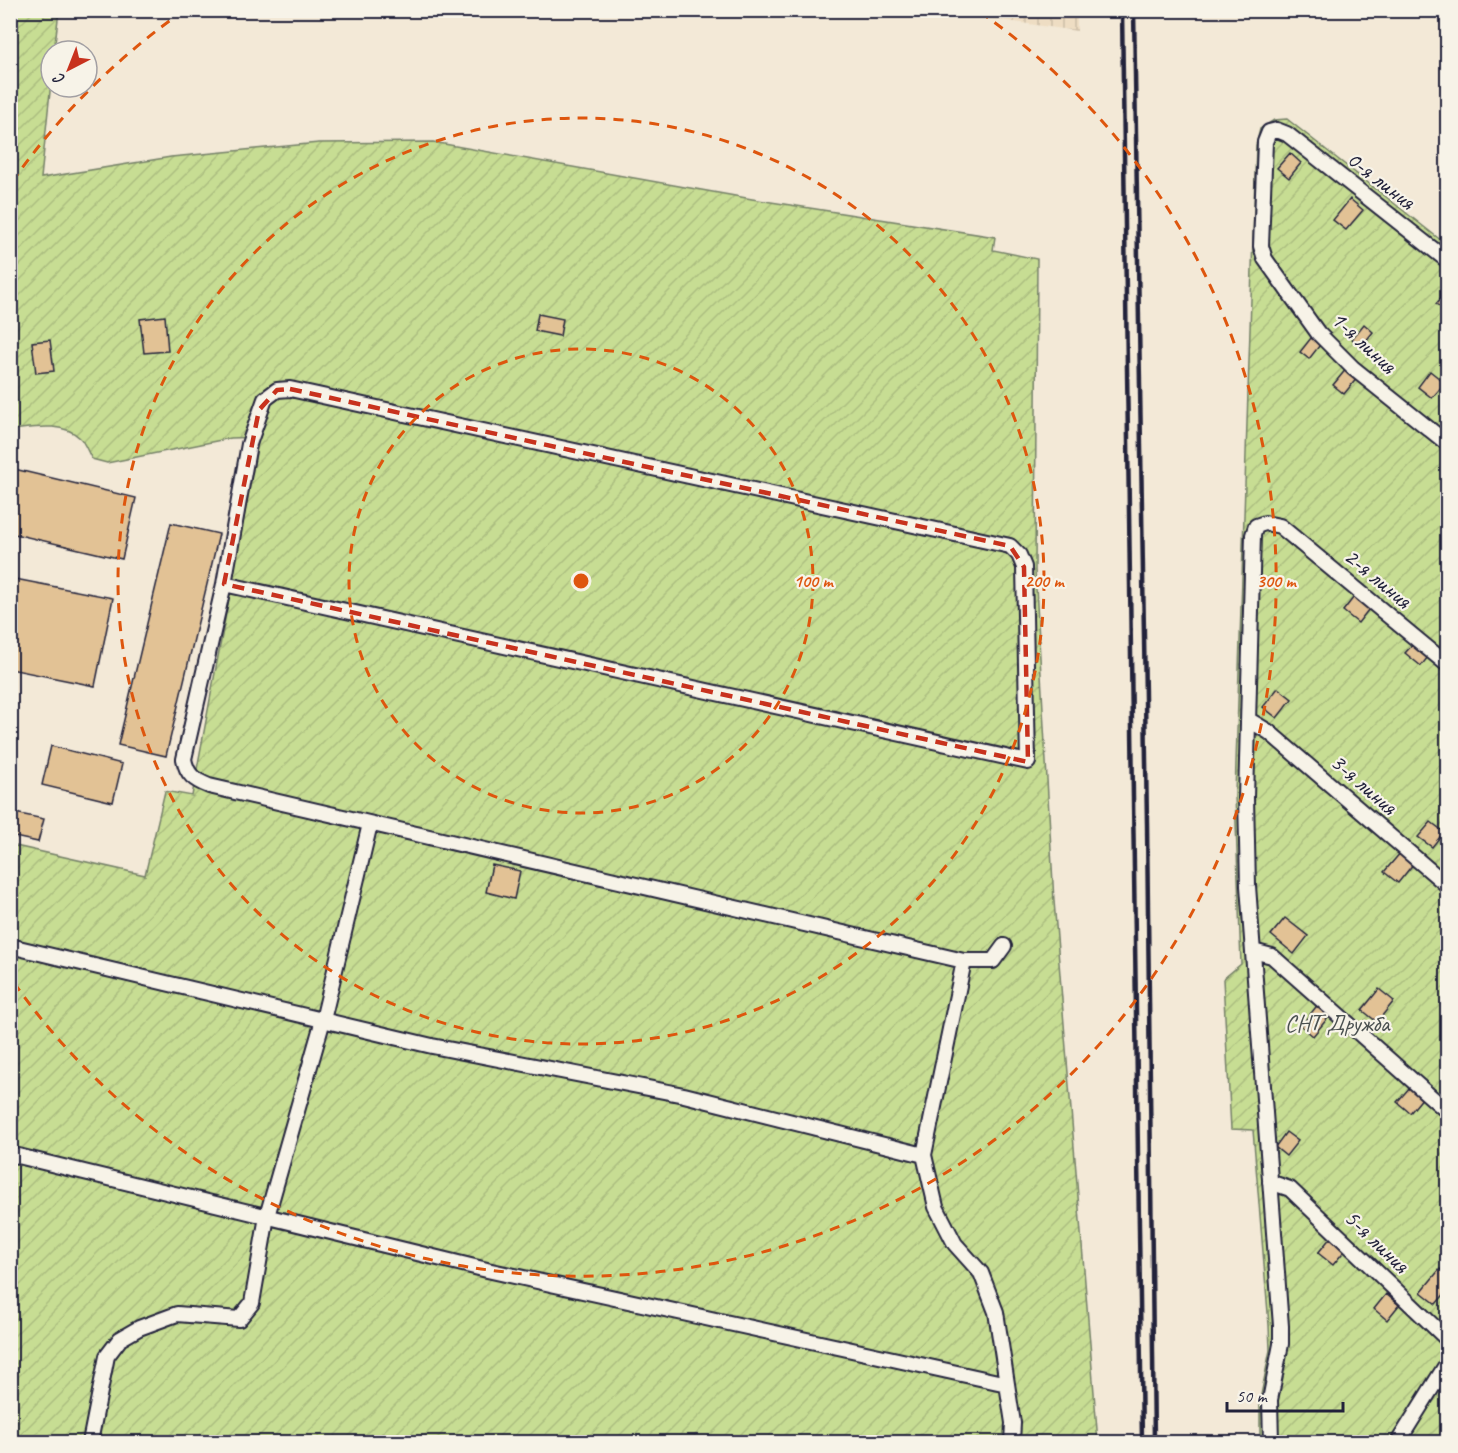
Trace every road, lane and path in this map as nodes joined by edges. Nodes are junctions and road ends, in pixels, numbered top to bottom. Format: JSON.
{"nodes":[{"id":1,"x":1287,"y":134,"type":"joint"},
{"id":2,"x":1448,"y":261,"type":"edge"},
{"id":3,"x":1448,"y":444,"type":"edge"},
{"id":4,"x":224,"y":584,"type":"junction"},
{"id":5,"x":1448,"y":665,"type":"edge"},
{"id":6,"x":1249,"y":720,"type":"junction"},
{"id":7,"x":370,"y":824,"type":"junction"},
{"id":8,"x":1448,"y":886,"type":"edge"},
{"id":9,"x":10,"y":946,"type":"edge"},
{"id":10,"x":1004,"y":946,"type":"dead end"},
{"id":11,"x":1253,"y":951,"type":"junction"},
{"id":12,"x":964,"y":961,"type":"junction"},
{"id":13,"x":323,"y":1020,"type":"junction"},
{"id":14,"x":1448,"y":1112,"type":"edge"},
{"id":15,"x":10,"y":1154,"type":"edge"},
{"id":16,"x":924,"y":1155,"type":"junction"},
{"id":17,"x":1270,"y":1182,"type":"junction"},
{"id":18,"x":267,"y":1215,"type":"junction"},
{"id":19,"x":1448,"y":1340,"type":"edge"},
{"id":20,"x":1448,"y":1362,"type":"edge"},
{"id":21,"x":1007,"y":1384,"type":"junction"},
{"id":22,"x":90,"y":1443,"type":"edge"},
{"id":23,"x":1012,"y":1443,"type":"edge"},
{"id":24,"x":1271,"y":1443,"type":"edge"},
{"id":25,"x":1398,"y":1443,"type":"edge"}],
"edges":[{"from":1,"to":2,"type":"street","name":"0-я линия"},
{"from":1,"to":3,"type":"street","name":"1-я линия"},
{"from":4,"to":4,"type":"street"},
{"from":4,"to":7,"type":"street"},
{"from":5,"to":6,"type":"street","name":"2-я линия"},
{"from":6,"to":8,"type":"street","name":"3-я линия"},
{"from":6,"to":11,"type":"street"},
{"from":7,"to":12,"type":"street"},
{"from":7,"to":13,"type":"street"},
{"from":9,"to":13,"type":"street"},
{"from":10,"to":12,"type":"street"},
{"from":11,"to":14,"type":"street"},
{"from":11,"to":17,"type":"street"},
{"from":12,"to":16,"type":"street"},
{"from":13,"to":16,"type":"street"},
{"from":13,"to":18,"type":"street"},
{"from":15,"to":18,"type":"street"},
{"from":16,"to":21,"type":"street"},
{"from":17,"to":19,"type":"street","name":"5-я линия"},
{"from":17,"to":24,"type":"street"},
{"from":18,"to":21,"type":"street"},
{"from":18,"to":22,"type":"street"},
{"from":20,"to":25,"type":"street"},
{"from":21,"to":23,"type":"street"}]}
